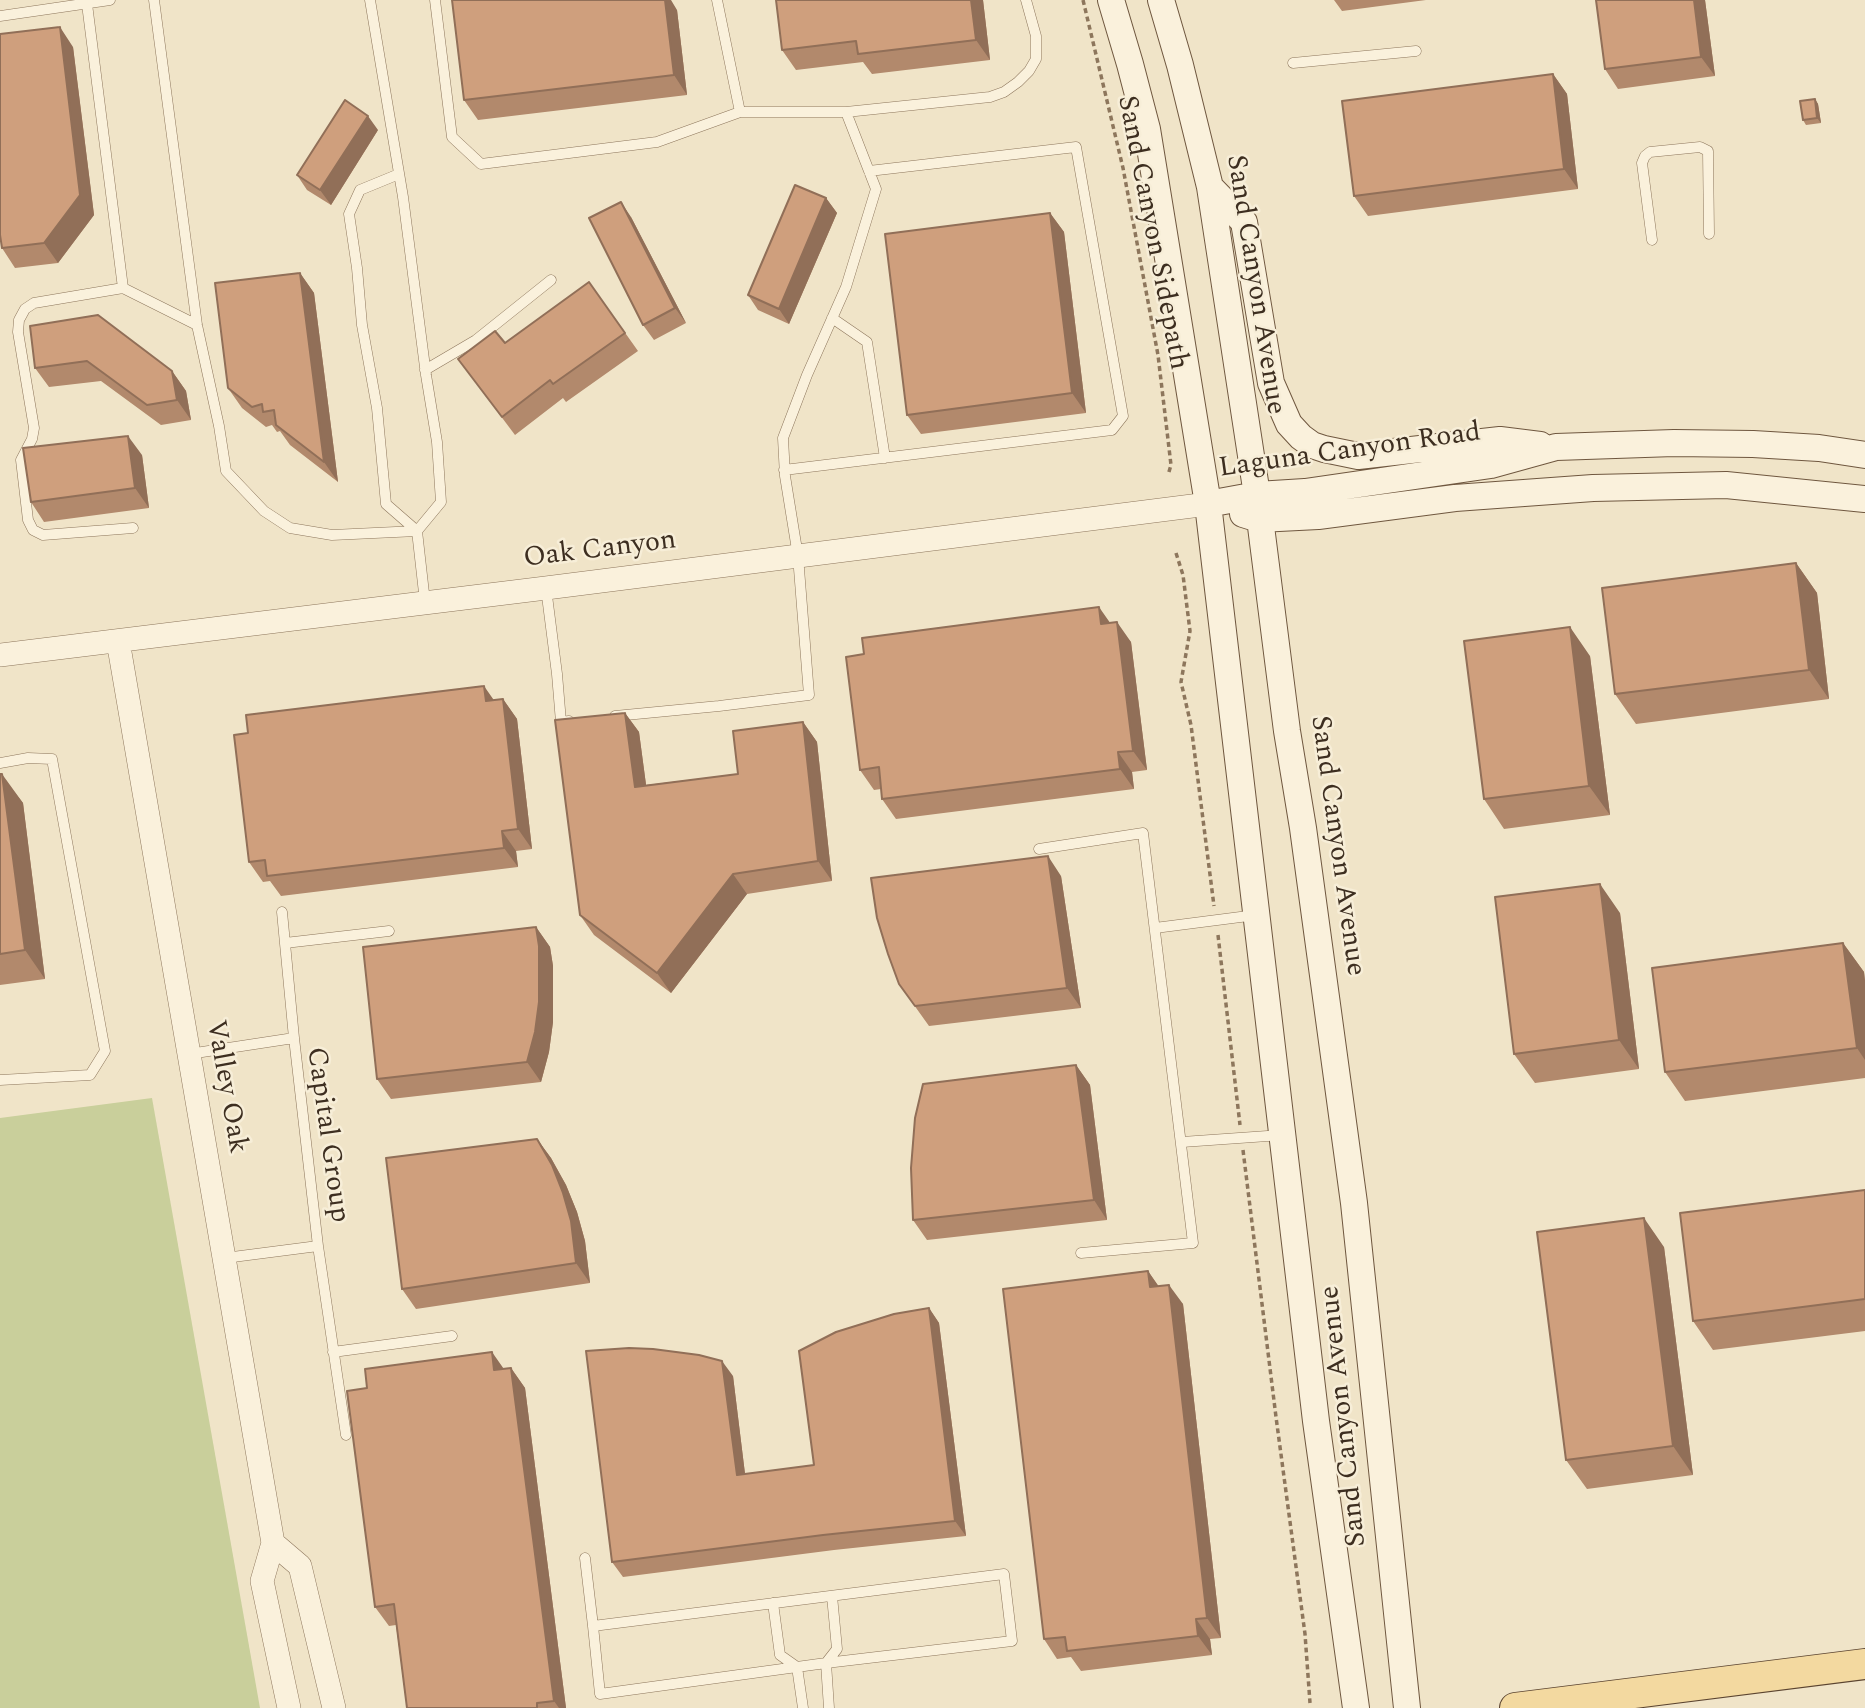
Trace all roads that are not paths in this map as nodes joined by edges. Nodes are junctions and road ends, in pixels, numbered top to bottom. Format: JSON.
{"nodes":[{"id":1,"x":110,"y":0,"type":"edge"},
{"id":2,"x":154,"y":0,"type":"edge"},
{"id":3,"x":370,"y":0,"type":"edge"},
{"id":4,"x":435,"y":0,"type":"edge"},
{"id":5,"x":717,"y":0,"type":"edge"},
{"id":6,"x":1026,"y":0,"type":"edge"},
{"id":7,"x":1111,"y":0,"type":"edge"},
{"id":8,"x":1161,"y":0,"type":"edge"},
{"id":9,"x":87,"y":4,"type":"junction"},
{"id":10,"x":0,"y":16,"type":"edge"},
{"id":11,"x":1416,"y":51,"type":"dead end"},
{"id":12,"x":1293,"y":63,"type":"dead end"},
{"id":13,"x":740,"y":112,"type":"junction"},
{"id":14,"x":846,"y":112,"type":"junction"},
{"id":15,"x":869,"y":171,"type":"junction"},
{"id":16,"x":399,"y":174,"type":"junction"},
{"id":17,"x":1210,"y":187,"type":"junction"},
{"id":18,"x":1709,"y":234,"type":"dead end"},
{"id":19,"x":1652,"y":240,"type":"dead end"},
{"id":20,"x":551,"y":280,"type":"dead end"},
{"id":21,"x":124,"y":288,"type":"junction"},
{"id":22,"x":832,"y":318,"type":"junction"},
{"id":23,"x":197,"y":325,"type":"junction"},
{"id":24,"x":425,"y":370,"type":"junction"},
{"id":25,"x":1556,"y":447,"type":"junction"},
{"id":26,"x":1865,"y":455,"type":"edge"},
{"id":27,"x":886,"y":458,"type":"junction"},
{"id":28,"x":784,"y":470,"type":"junction"},
{"id":29,"x":1865,"y":499,"type":"edge"},
{"id":30,"x":1208,"y":504,"type":"junction"},
{"id":31,"x":1258,"y":507,"type":"junction"},
{"id":32,"x":132,"y":528,"type":"dead end"},
{"id":33,"x":417,"y":531,"type":"junction"},
{"id":34,"x":798,"y":556,"type":"junction"},
{"id":35,"x":545,"y":588,"type":"junction"},
{"id":36,"x":425,"y":602,"type":"junction"},
{"id":37,"x":118,"y":641,"type":"junction"},
{"id":38,"x":0,"y":655,"type":"edge"},
{"id":39,"x":600,"y":718,"type":"edge"},
{"id":40,"x":574,"y":720,"type":"edge"},
{"id":41,"x":0,"y":763,"type":"edge"},
{"id":42,"x":1038,"y":849,"type":"dead end"},
{"id":43,"x":282,"y":912,"type":"dead end"},
{"id":44,"x":1257,"y":915,"type":"junction"},
{"id":45,"x":1155,"y":928,"type":"junction"},
{"id":46,"x":389,"y":931,"type":"dead end"},
{"id":47,"x":285,"y":943,"type":"junction"},
{"id":48,"x":294,"y":1038,"type":"junction"},
{"id":49,"x":189,"y":1054,"type":"junction"},
{"id":50,"x":0,"y":1080,"type":"edge"},
{"id":51,"x":1282,"y":1135,"type":"junction"},
{"id":52,"x":1181,"y":1142,"type":"junction"},
{"id":53,"x":317,"y":1246,"type":"junction"},
{"id":54,"x":1082,"y":1253,"type":"dead end"},
{"id":55,"x":224,"y":1259,"type":"junction"},
{"id":56,"x":452,"y":1336,"type":"dead end"},
{"id":57,"x":333,"y":1352,"type":"junction"},
{"id":58,"x":346,"y":1435,"type":"dead end"},
{"id":59,"x":273,"y":1543,"type":"junction"},
{"id":60,"x":585,"y":1558,"type":"dead end"},
{"id":61,"x":832,"y":1596,"type":"junction"},
{"id":62,"x":773,"y":1603,"type":"junction"},
{"id":63,"x":593,"y":1626,"type":"junction"},
{"id":64,"x":826,"y":1663,"type":"junction"},
{"id":65,"x":1865,"y":1664,"type":"edge"},
{"id":66,"x":797,"y":1667,"type":"junction"},
{"id":67,"x":289,"y":1708,"type":"edge"},
{"id":68,"x":334,"y":1708,"type":"edge"},
{"id":69,"x":803,"y":1708,"type":"edge"},
{"id":70,"x":829,"y":1708,"type":"edge"},
{"id":71,"x":1356,"y":1708,"type":"edge"},
{"id":72,"x":1407,"y":1708,"type":"edge"},
{"id":73,"x":1516,"y":1708,"type":"edge"}],
"edges":[{"from":1,"to":9,"type":"lane"},
{"from":2,"to":23,"type":"lane"},
{"from":3,"to":16,"type":"lane"},
{"from":4,"to":13,"type":"lane"},
{"from":5,"to":13,"type":"lane"},
{"from":6,"to":14,"type":"lane"},
{"from":7,"to":30,"type":"main road","name":"Sand Canyon Avenue"},
{"from":8,"to":17,"type":"main road","name":"Sand Canyon Avenue"},
{"from":9,"to":10,"type":"lane"},
{"from":9,"to":21,"type":"lane"},
{"from":11,"to":12,"type":"lane"},
{"from":13,"to":14,"type":"lane"},
{"from":14,"to":15,"type":"lane"},
{"from":15,"to":22,"type":"lane"},
{"from":15,"to":27,"type":"lane"},
{"from":16,"to":24,"type":"lane"},
{"from":16,"to":33,"type":"lane"},
{"from":17,"to":25,"type":"main road"},
{"from":17,"to":31,"type":"main road","name":"Sand Canyon Avenue"},
{"from":18,"to":19,"type":"lane"},
{"from":20,"to":24,"type":"lane"},
{"from":21,"to":23,"type":"lane"},
{"from":21,"to":32,"type":"lane"},
{"from":22,"to":27,"type":"lane"},
{"from":22,"to":28,"type":"lane"},
{"from":23,"to":33,"type":"lane"},
{"from":24,"to":33,"type":"lane"},
{"from":25,"to":26,"type":"main road","name":"Laguna Canyon Road"},
{"from":25,"to":31,"type":"main road","name":"Laguna Canyon Road"},
{"from":27,"to":28,"type":"lane"},
{"from":28,"to":34,"type":"lane"},
{"from":29,"to":31,"type":"main road","name":"Laguna Canyon Road"},
{"from":30,"to":31,"type":"main road","name":"Laguna Canyon Road"},
{"from":30,"to":34,"type":"street","name":"Oak Canyon"},
{"from":30,"to":44,"type":"main road","name":"Sand Canyon Avenue"},
{"from":31,"to":72,"type":"main road","name":"Sand Canyon Avenue"},
{"from":33,"to":36,"type":"lane"},
{"from":34,"to":35,"type":"street","name":"Oak Canyon"},
{"from":34,"to":39,"type":"lane"},
{"from":35,"to":36,"type":"street","name":"Oak Canyon"},
{"from":35,"to":40,"type":"lane"},
{"from":36,"to":37,"type":"street","name":"Oak Canyon"},
{"from":37,"to":38,"type":"street","name":"Oak Canyon"},
{"from":37,"to":49,"type":"street","name":"Valley Oak"},
{"from":41,"to":50,"type":"lane"},
{"from":42,"to":45,"type":"lane"},
{"from":43,"to":47,"type":"lane"},
{"from":44,"to":45,"type":"lane"},
{"from":44,"to":51,"type":"main road","name":"Sand Canyon Avenue"},
{"from":45,"to":52,"type":"lane"},
{"from":46,"to":47,"type":"lane"},
{"from":47,"to":48,"type":"lane"},
{"from":48,"to":49,"type":"lane","name":"Capital Group"},
{"from":48,"to":53,"type":"lane","name":"Capital Group"},
{"from":49,"to":55,"type":"street","name":"Valley Oak"},
{"from":51,"to":52,"type":"lane"},
{"from":51,"to":71,"type":"main road","name":"Sand Canyon Avenue"},
{"from":52,"to":54,"type":"lane"},
{"from":53,"to":55,"type":"lane","name":"Capital Group"},
{"from":53,"to":57,"type":"lane"},
{"from":55,"to":59,"type":"street","name":"Valley Oak"},
{"from":56,"to":57,"type":"lane"},
{"from":57,"to":58,"type":"lane"},
{"from":59,"to":67,"type":"street","name":"Valley Oak"},
{"from":59,"to":68,"type":"street"},
{"from":60,"to":63,"type":"lane"},
{"from":61,"to":62,"type":"lane"},
{"from":61,"to":64,"type":"lane"},
{"from":61,"to":64,"type":"lane"},
{"from":62,"to":63,"type":"lane"},
{"from":62,"to":66,"type":"lane"},
{"from":63,"to":66,"type":"lane"},
{"from":64,"to":66,"type":"lane"},
{"from":64,"to":70,"type":"lane"},
{"from":65,"to":73,"type":"main road"},
{"from":66,"to":69,"type":"lane"}]}
